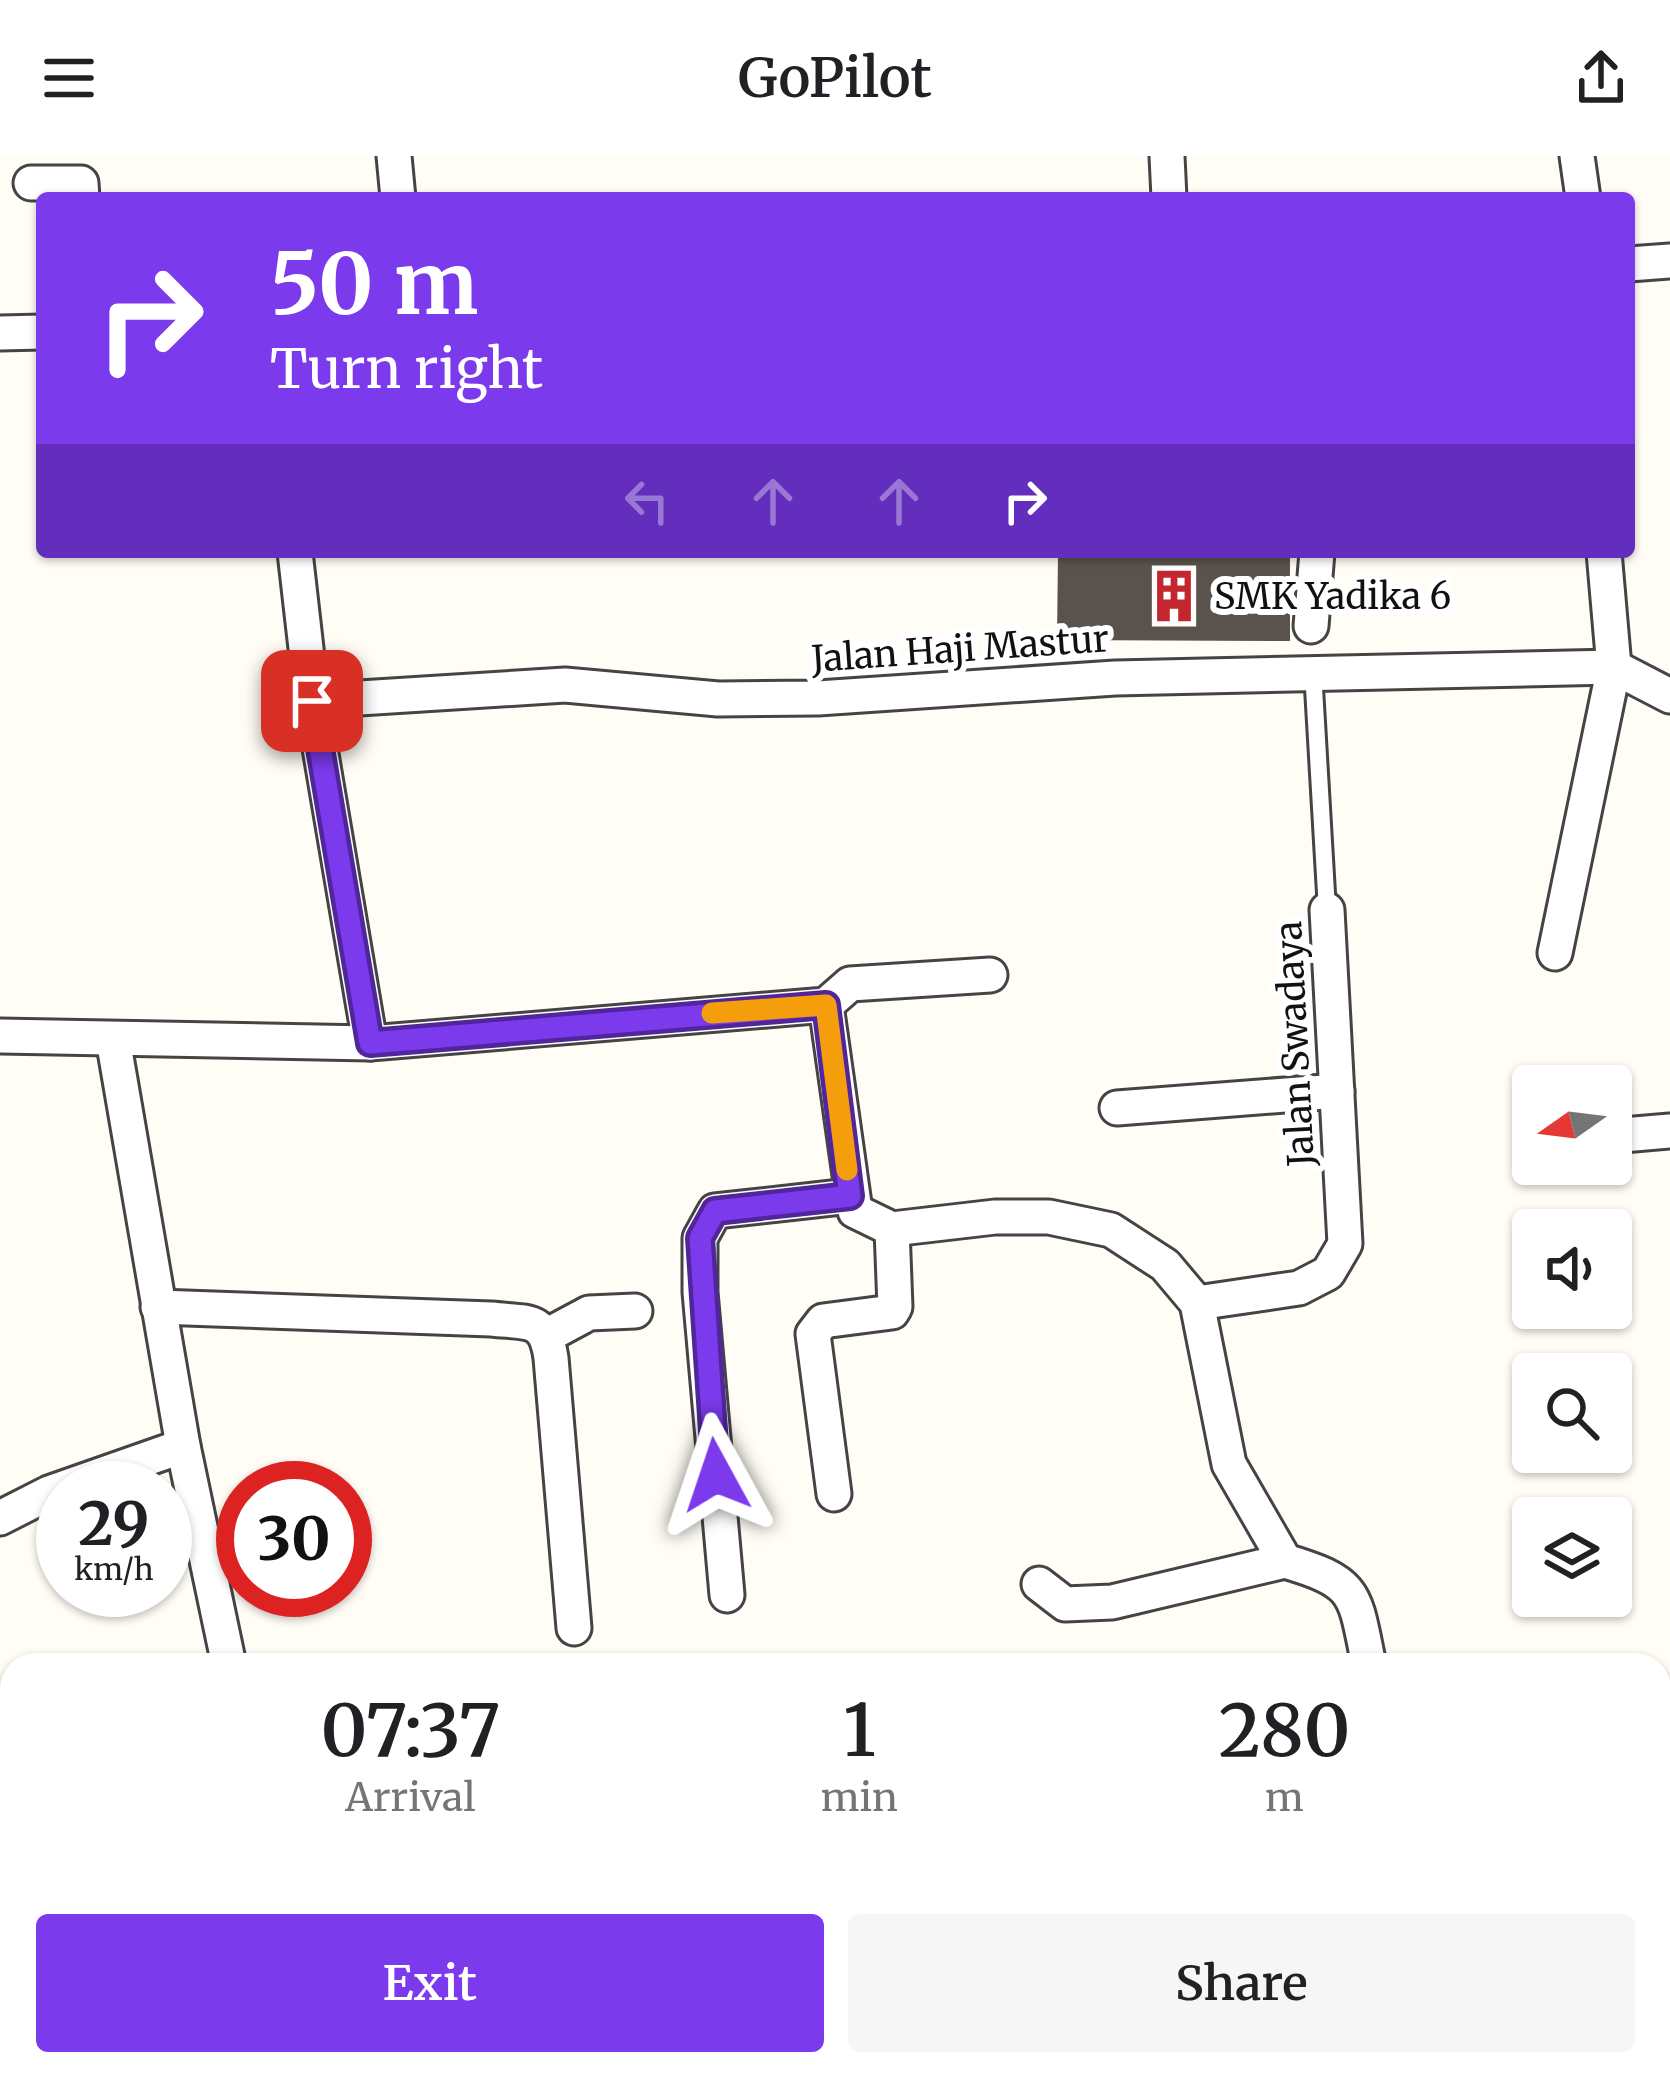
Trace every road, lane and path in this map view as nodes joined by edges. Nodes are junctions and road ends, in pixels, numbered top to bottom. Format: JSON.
{"nodes":[{"id":1,"x":394,"y":156,"type":"edge"},
{"id":2,"x":1167,"y":156,"type":"edge"},
{"id":3,"x":1577,"y":156,"type":"edge"},
{"id":4,"x":31,"y":183,"type":"dead end"},
{"id":5,"x":82,"y":192,"type":"edge"},
{"id":6,"x":397,"y":192,"type":"edge"},
{"id":7,"x":1169,"y":192,"type":"edge"},
{"id":8,"x":1581,"y":192,"type":"edge"},
{"id":9,"x":1670,"y":261,"type":"edge"},
{"id":10,"x":1635,"y":264,"type":"edge"},
{"id":11,"x":36,"y":332,"type":"edge"},
{"id":12,"x":0,"y":333,"type":"edge"},
{"id":13,"x":296,"y":558,"type":"edge"},
{"id":14,"x":1317,"y":558,"type":"edge"},
{"id":15,"x":1605,"y":558,"type":"edge"},
{"id":16,"x":1311,"y":626,"type":"dead end"},
{"id":17,"x":1614,"y":667,"type":"junction"},
{"id":18,"x":1313,"y":671,"type":"junction"},
{"id":19,"x":1670,"y":696,"type":"edge"},
{"id":20,"x":312,"y":701,"type":"junction"},
{"id":21,"x":1327,"y":910,"type":"joint"},
{"id":22,"x":1555,"y":952,"type":"dead end"},
{"id":23,"x":990,"y":975,"type":"dead end"},
{"id":24,"x":826,"y":1005,"type":"junction"},
{"id":25,"x":0,"y":1036,"type":"edge"},
{"id":26,"x":113,"y":1039,"type":"junction"},
{"id":27,"x":370,"y":1043,"type":"junction"},
{"id":28,"x":1337,"y":1091,"type":"junction"},
{"id":29,"x":1117,"y":1108,"type":"dead end"},
{"id":30,"x":1670,"y":1131,"type":"edge"},
{"id":31,"x":1632,"y":1134,"type":"edge"},
{"id":32,"x":850,"y":1196,"type":"junction"},
{"id":33,"x":892,"y":1228,"type":"junction"},
{"id":34,"x":1197,"y":1304,"type":"junction"},
{"id":35,"x":158,"y":1307,"type":"junction"},
{"id":36,"x":635,"y":1310,"type":"dead end"},
{"id":37,"x":548,"y":1335,"type":"junction"},
{"id":38,"x":183,"y":1446,"type":"junction"},
{"id":39,"x":834,"y":1494,"type":"dead end"},
{"id":40,"x":0,"y":1518,"type":"edge"},
{"id":41,"x":1285,"y":1561,"type":"junction"},
{"id":42,"x":1039,"y":1584,"type":"dead end"},
{"id":43,"x":727,"y":1595,"type":"dead end"},
{"id":44,"x":574,"y":1628,"type":"dead end"},
{"id":45,"x":226,"y":1653,"type":"edge"},
{"id":46,"x":1367,"y":1653,"type":"edge"}],
"edges":[{"from":1,"to":6,"type":"street"},
{"from":2,"to":7,"type":"street"},
{"from":3,"to":8,"type":"street"},
{"from":4,"to":5,"type":"street"},
{"from":9,"to":10,"type":"street"},
{"from":11,"to":12,"type":"street"},
{"from":13,"to":20,"type":"street"},
{"from":14,"to":16,"type":"street"},
{"from":15,"to":17,"type":"street"},
{"from":17,"to":18,"type":"street","name":"Jalan Haji Mastur"},
{"from":17,"to":19,"type":"street"},
{"from":17,"to":22,"type":"street"},
{"from":18,"to":20,"type":"street","name":"Jalan Haji Mastur"},
{"from":18,"to":21,"type":"lane","name":"Jalan Swadaya"},
{"from":20,"to":27,"type":"street"},
{"from":21,"to":28,"type":"street","name":"Jalan Swadaya"},
{"from":23,"to":24,"type":"street"},
{"from":24,"to":27,"type":"street"},
{"from":24,"to":32,"type":"street"},
{"from":25,"to":26,"type":"street"},
{"from":26,"to":27,"type":"street"},
{"from":26,"to":35,"type":"street"},
{"from":28,"to":29,"type":"street"},
{"from":28,"to":34,"type":"street","name":"Jalan Swadaya"},
{"from":30,"to":31,"type":"street"},
{"from":32,"to":33,"type":"street"},
{"from":32,"to":43,"type":"street"},
{"from":33,"to":34,"type":"street"},
{"from":33,"to":39,"type":"street"},
{"from":34,"to":41,"type":"street"},
{"from":35,"to":37,"type":"street"},
{"from":35,"to":38,"type":"street"},
{"from":36,"to":37,"type":"street"},
{"from":37,"to":44,"type":"street"},
{"from":38,"to":40,"type":"street"},
{"from":38,"to":45,"type":"street"},
{"from":41,"to":42,"type":"street"},
{"from":41,"to":46,"type":"street"}]}
